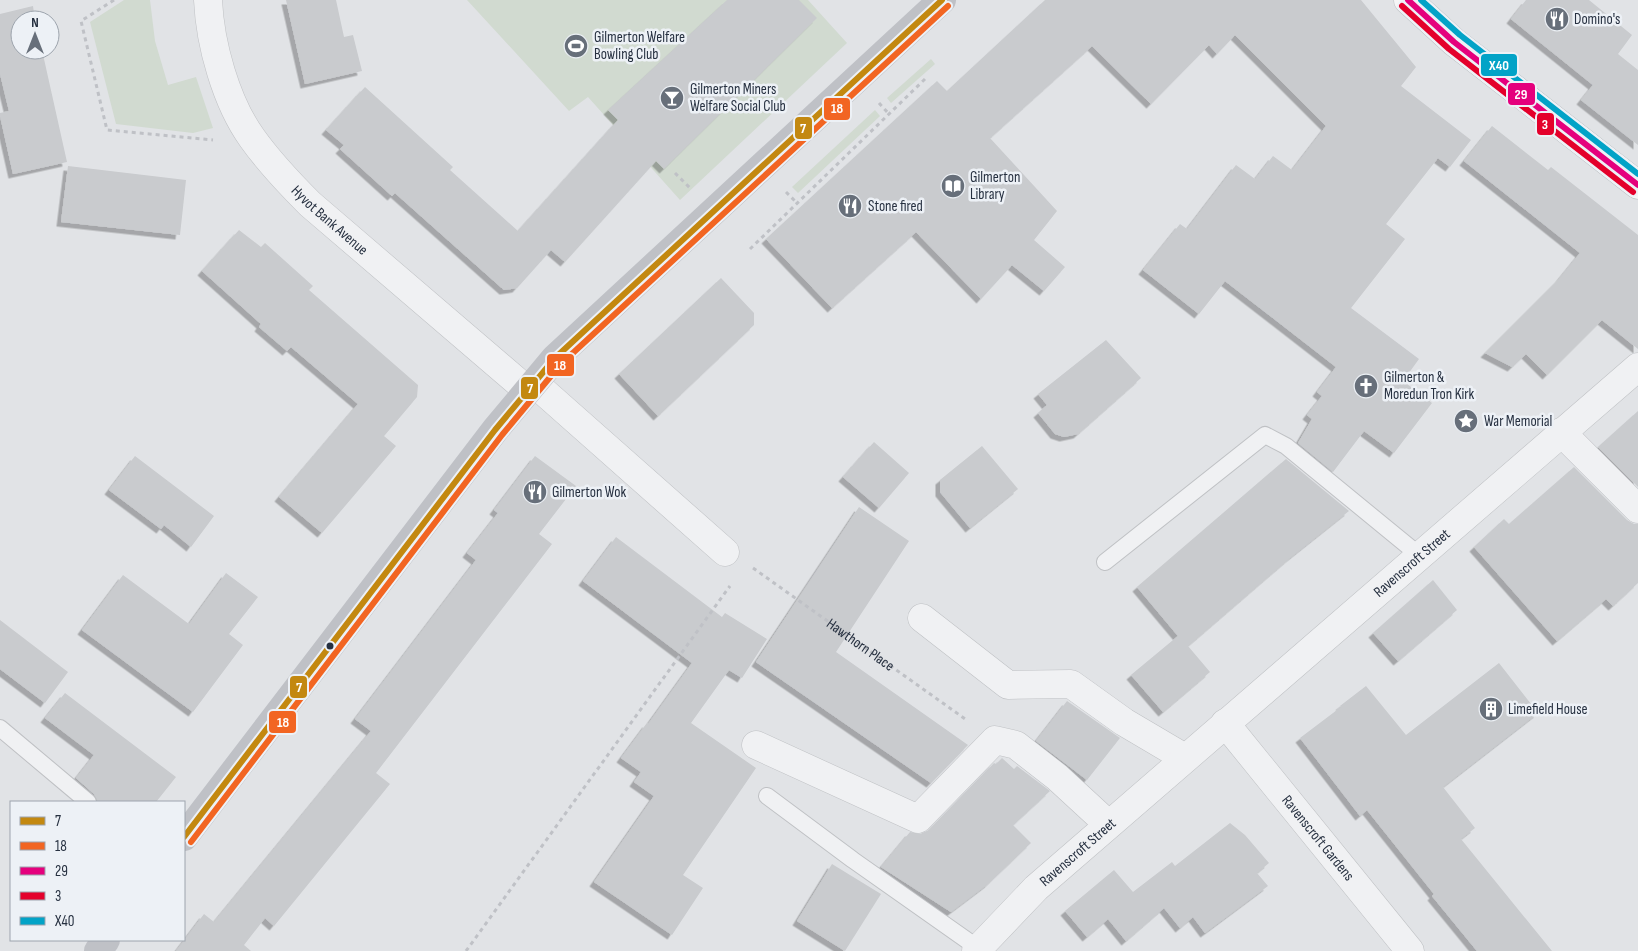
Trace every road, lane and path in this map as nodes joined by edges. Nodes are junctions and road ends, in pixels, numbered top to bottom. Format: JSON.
{"nodes":[{"id":1,"x":114,"y":0,"type":"edge"},
{"id":2,"x":208,"y":0,"type":"edge"},
{"id":3,"x":942,"y":0,"type":"edge"},
{"id":4,"x":1408,"y":0,"type":"edge"},
{"id":5,"x":926,"y":78,"type":"dead end"},
{"id":6,"x":250,"y":136,"type":"junction"},
{"id":7,"x":1638,"y":185,"type":"edge"},
{"id":8,"x":750,"y":249,"type":"dead end"},
{"id":9,"x":1638,"y":366,"type":"edge"},
{"id":10,"x":530,"y":386,"type":"junction"},
{"id":11,"x":1561,"y":432,"type":"junction"},
{"id":12,"x":1638,"y":509,"type":"edge"},
{"id":13,"x":1419,"y":555,"type":"junction"},
{"id":14,"x":736,"y":557,"type":"junction"},
{"id":15,"x":1104,"y":562,"type":"dead end"},
{"id":16,"x":922,"y":618,"type":"dead end"},
{"id":17,"x":1225,"y":723,"type":"junction"},
{"id":18,"x":0,"y":728,"type":"edge"},
{"id":19,"x":995,"y":740,"type":"junction"},
{"id":20,"x":756,"y":745,"type":"dead end"},
{"id":21,"x":1185,"y":758,"type":"junction"},
{"id":22,"x":767,"y":796,"type":"dead end"},
{"id":23,"x":87,"y":801,"type":"edge"},
{"id":24,"x":1108,"y":824,"type":"junction"},
{"id":25,"x":185,"y":836,"type":"edge"},
{"id":26,"x":977,"y":950,"type":"edge"},
{"id":27,"x":466,"y":951,"type":"edge"},
{"id":28,"x":1410,"y":951,"type":"edge"}],
"edges":[{"from":1,"to":6,"type":"path"},
{"from":2,"to":6,"type":"street","name":"Hyvot Bank Avenue"},
{"from":3,"to":10,"type":"main road"},
{"from":4,"to":7,"type":"main road"},
{"from":5,"to":8,"type":"path"},
{"from":6,"to":10,"type":"street","name":"Hyvot Bank Avenue"},
{"from":9,"to":11,"type":"street","name":"Ravenscroft Street"},
{"from":10,"to":14,"type":"street","name":"Hyvot Bank Avenue"},
{"from":10,"to":25,"type":"main road"},
{"from":11,"to":12,"type":"street"},
{"from":11,"to":13,"type":"street","name":"Ravenscroft Street"},
{"from":13,"to":15,"type":"lane"},
{"from":13,"to":17,"type":"street","name":"Ravenscroft Street"},
{"from":14,"to":19,"type":"path","name":"Hawthorn Place"},
{"from":14,"to":27,"type":"path"},
{"from":16,"to":21,"type":"street"},
{"from":17,"to":21,"type":"street","name":"Ravenscroft Street"},
{"from":17,"to":28,"type":"street","name":"Ravenscroft Gardens"},
{"from":18,"to":23,"type":"lane"},
{"from":19,"to":20,"type":"street"},
{"from":19,"to":24,"type":"street"},
{"from":21,"to":24,"type":"street","name":"Ravenscroft Street"},
{"from":22,"to":26,"type":"lane"},
{"from":24,"to":26,"type":"street","name":"Ravenscroft Street"}]}
